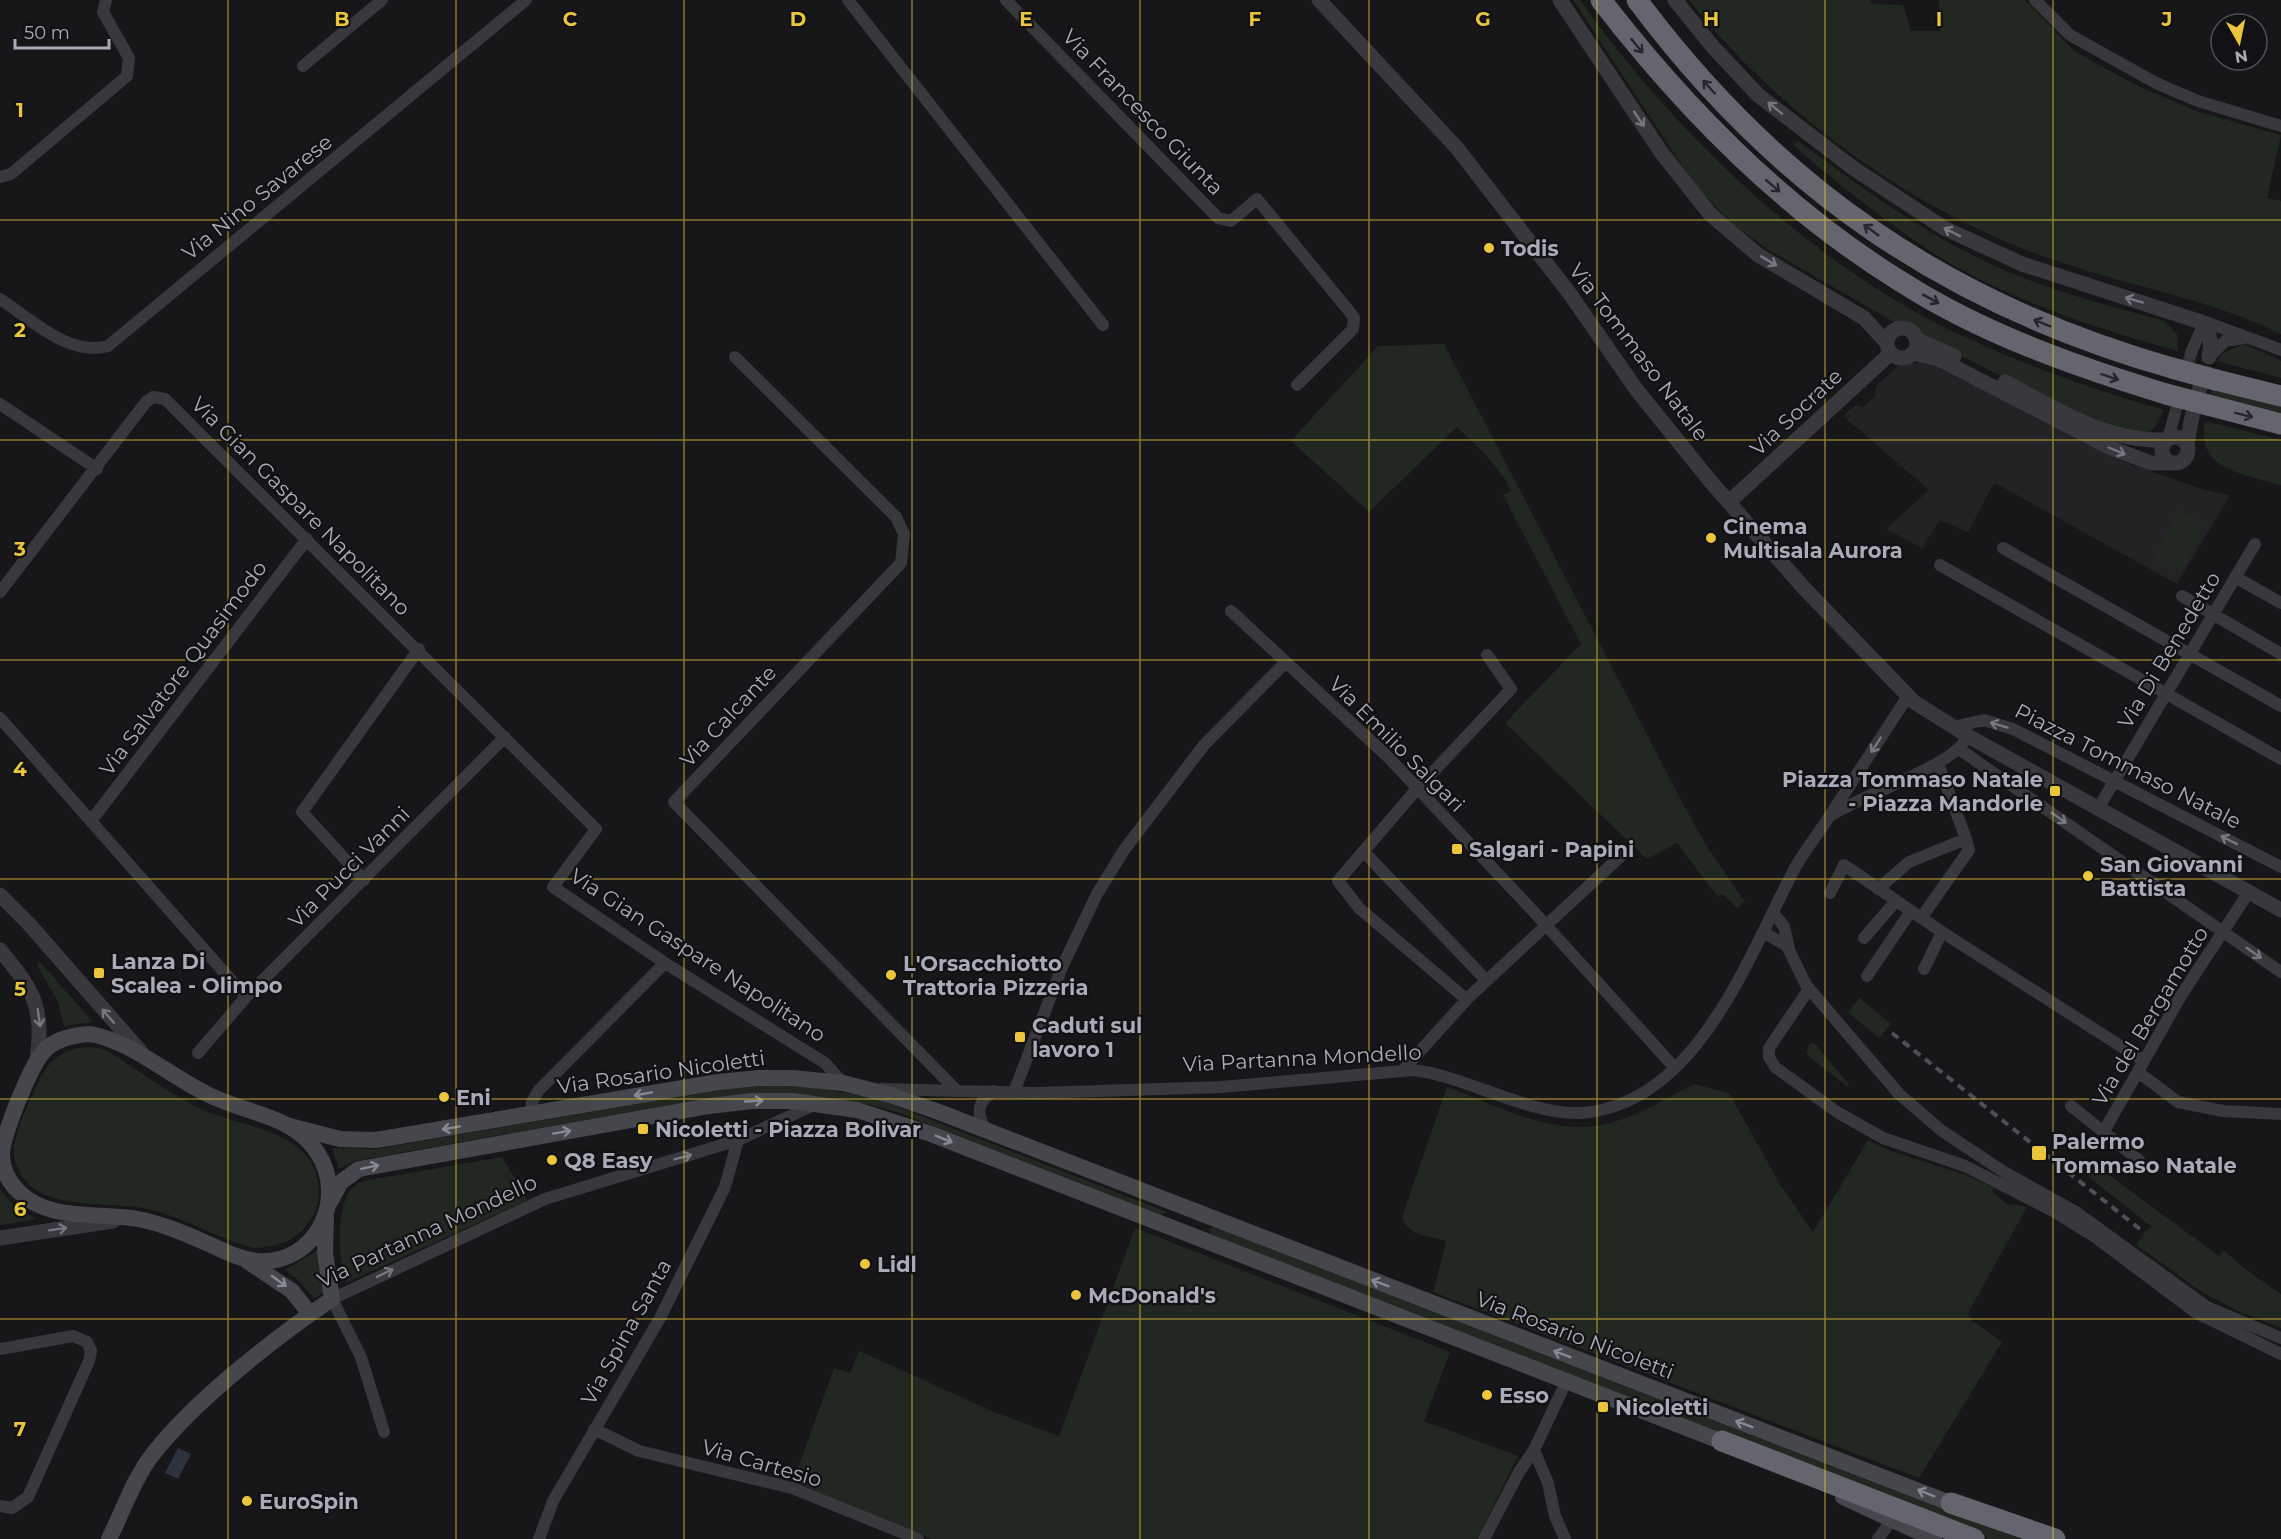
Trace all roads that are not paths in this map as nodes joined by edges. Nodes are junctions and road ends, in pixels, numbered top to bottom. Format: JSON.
{"nodes":[{"id":1,"x":106,"y":0,"type":"edge"},
{"id":2,"x":382,"y":0,"type":"edge"},
{"id":3,"x":526,"y":0,"type":"edge"},
{"id":4,"x":848,"y":0,"type":"edge"},
{"id":5,"x":1006,"y":0,"type":"edge"},
{"id":6,"x":1319,"y":0,"type":"edge"},
{"id":7,"x":1560,"y":0,"type":"edge"},
{"id":8,"x":1601,"y":0,"type":"edge"},
{"id":9,"x":1637,"y":0,"type":"edge"},
{"id":10,"x":1675,"y":0,"type":"edge"},
{"id":11,"x":2035,"y":0,"type":"edge"},
{"id":12,"x":303,"y":66,"type":"dead end"},
{"id":13,"x":2281,"y":126,"type":"edge"},
{"id":14,"x":0,"y":177,"type":"edge"},
{"id":15,"x":0,"y":299,"type":"edge"},
{"id":16,"x":2190,"y":317,"type":"junction"},
{"id":17,"x":1103,"y":325,"type":"dead end"},
{"id":18,"x":2206,"y":328,"type":"junction"},
{"id":19,"x":2226,"y":328,"type":"junction"},
{"id":20,"x":2255,"y":339,"type":"junction"},
{"id":21,"x":1915,"y":347,"type":"junction"},
{"id":22,"x":1889,"y":348,"type":"junction"},
{"id":23,"x":2281,"y":350,"type":"edge"},
{"id":24,"x":2191,"y":353,"type":"tunnel mouth"},
{"id":25,"x":735,"y":357,"type":"dead end"},
{"id":26,"x":2209,"y":357,"type":"joint"},
{"id":27,"x":1297,"y":385,"type":"dead end"},
{"id":28,"x":2281,"y":396,"type":"edge"},
{"id":29,"x":0,"y":405,"type":"edge"},
{"id":30,"x":2174,"y":417,"type":"tunnel mouth"},
{"id":31,"x":2191,"y":421,"type":"tunnel mouth"},
{"id":32,"x":2281,"y":424,"type":"edge"},
{"id":33,"x":2167,"y":440,"type":"junction"},
{"id":34,"x":2187,"y":446,"type":"junction"},
{"id":35,"x":2174,"y":463,"type":"junction"},
{"id":36,"x":97,"y":469,"type":"junction"},
{"id":37,"x":1730,"y":502,"type":"junction"},
{"id":38,"x":307,"y":539,"type":"junction"},
{"id":39,"x":2255,"y":544,"type":"dead end"},
{"id":40,"x":2003,"y":548,"type":"dead end"},
{"id":41,"x":1940,"y":565,"type":"dead end"},
{"id":42,"x":2235,"y":577,"type":"junction"},
{"id":43,"x":0,"y":592,"type":"edge"},
{"id":44,"x":2182,"y":596,"type":"dead end"},
{"id":45,"x":2281,"y":603,"type":"edge"},
{"id":46,"x":1231,"y":611,"type":"dead end"},
{"id":47,"x":2213,"y":615,"type":"junction"},
{"id":48,"x":419,"y":649,"type":"junction"},
{"id":49,"x":2281,"y":654,"type":"edge"},
{"id":50,"x":1487,"y":655,"type":"dead end"},
{"id":51,"x":2189,"y":655,"type":"junction"},
{"id":52,"x":1285,"y":663,"type":"junction"},
{"id":53,"x":2167,"y":693,"type":"junction"},
{"id":54,"x":1908,"y":696,"type":"junction"},
{"id":55,"x":2281,"y":706,"type":"edge"},
{"id":56,"x":0,"y":718,"type":"edge"},
{"id":57,"x":1953,"y":727,"type":"junction"},
{"id":58,"x":505,"y":737,"type":"junction"},
{"id":59,"x":1964,"y":742,"type":"junction"},
{"id":60,"x":2281,"y":759,"type":"edge"},
{"id":61,"x":1938,"y":763,"type":"junction"},
{"id":62,"x":2114,"y":782,"type":"junction"},
{"id":63,"x":1418,"y":789,"type":"junction"},
{"id":64,"x":2099,"y":807,"type":"junction"},
{"id":65,"x":1830,"y":816,"type":"junction"},
{"id":66,"x":91,"y":821,"type":"junction"},
{"id":67,"x":1966,"y":839,"type":"junction"},
{"id":68,"x":1363,"y":851,"type":"junction"},
{"id":69,"x":1623,"y":854,"type":"dead end"},
{"id":70,"x":2281,"y":867,"type":"edge"},
{"id":71,"x":364,"y":880,"type":"junction"},
{"id":72,"x":0,"y":885,"type":"edge"},
{"id":73,"x":1878,"y":889,"type":"junction"},
{"id":74,"x":2249,"y":892,"type":"junction"},
{"id":75,"x":1830,"y":893,"type":"dead end"},
{"id":76,"x":0,"y":895,"type":"edge"},
{"id":77,"x":1896,"y":901,"type":"junction"},
{"id":78,"x":2281,"y":910,"type":"edge"},
{"id":79,"x":1774,"y":914,"type":"junction"},
{"id":80,"x":1916,"y":915,"type":"junction"},
{"id":81,"x":29,"y":924,"type":"junction"},
{"id":82,"x":1546,"y":925,"type":"junction"},
{"id":83,"x":1942,"y":932,"type":"junction"},
{"id":84,"x":2223,"y":932,"type":"junction"},
{"id":85,"x":1765,"y":933,"type":"junction"},
{"id":86,"x":1864,"y":938,"type":"dead end"},
{"id":87,"x":0,"y":950,"type":"edge"},
{"id":88,"x":1789,"y":950,"type":"junction"},
{"id":89,"x":665,"y":963,"type":"junction"},
{"id":90,"x":1924,"y":969,"type":"dead end"},
{"id":91,"x":2281,"y":972,"type":"edge"},
{"id":92,"x":1867,"y":976,"type":"dead end"},
{"id":93,"x":1486,"y":980,"type":"junction"},
{"id":94,"x":1809,"y":989,"type":"junction"},
{"id":95,"x":246,"y":997,"type":"junction"},
{"id":96,"x":1466,"y":999,"type":"junction"},
{"id":97,"x":198,"y":1053,"type":"dead end"},
{"id":98,"x":37,"y":1059,"type":"junction"},
{"id":99,"x":148,"y":1059,"type":"junction"},
{"id":100,"x":2141,"y":1066,"type":"junction"},
{"id":101,"x":1675,"y":1068,"type":"junction"},
{"id":102,"x":1402,"y":1071,"type":"junction"},
{"id":103,"x":843,"y":1083,"type":"junction"},
{"id":104,"x":868,"y":1088,"type":"junction"},
{"id":105,"x":956,"y":1090,"type":"junction"},
{"id":106,"x":994,"y":1091,"type":"junction"},
{"id":107,"x":1014,"y":1092,"type":"junction"},
{"id":108,"x":819,"y":1103,"type":"junction"},
{"id":109,"x":2071,"y":1106,"type":"dead end"},
{"id":110,"x":531,"y":1114,"type":"junction"},
{"id":111,"x":2281,"y":1114,"type":"edge"},
{"id":112,"x":286,"y":1125,"type":"junction"},
{"id":113,"x":986,"y":1130,"type":"junction"},
{"id":114,"x":2104,"y":1131,"type":"junction"},
{"id":115,"x":738,"y":1140,"type":"junction"},
{"id":116,"x":3,"y":1142,"type":"edge"},
{"id":117,"x":2139,"y":1160,"type":"dead end"},
{"id":118,"x":1169,"y":1200,"type":"junction"},
{"id":119,"x":328,"y":1211,"type":"junction"},
{"id":120,"x":137,"y":1219,"type":"junction"},
{"id":121,"x":1153,"y":1220,"type":"junction"},
{"id":122,"x":1230,"y":1224,"type":"junction"},
{"id":123,"x":0,"y":1238,"type":"edge"},
{"id":124,"x":1222,"y":1247,"type":"junction"},
{"id":125,"x":241,"y":1258,"type":"junction"},
{"id":126,"x":332,"y":1299,"type":"junction"},
{"id":127,"x":310,"y":1314,"type":"junction"},
{"id":128,"x":2281,"y":1338,"type":"edge"},
{"id":129,"x":0,"y":1349,"type":"edge"},
{"id":130,"x":2281,"y":1354,"type":"edge"},
{"id":131,"x":1567,"y":1380,"type":"junction"},
{"id":132,"x":594,"y":1429,"type":"junction"},
{"id":133,"x":384,"y":1432,"type":"dead end"},
{"id":134,"x":1722,"y":1441,"type":"junction"},
{"id":135,"x":1534,"y":1450,"type":"junction"},
{"id":136,"x":1951,"y":1503,"type":"junction"},
{"id":137,"x":0,"y":1506,"type":"edge"},
{"id":138,"x":1891,"y":1521,"type":"junction"},
{"id":139,"x":110,"y":1539,"type":"edge"},
{"id":140,"x":539,"y":1539,"type":"edge"},
{"id":141,"x":918,"y":1539,"type":"edge"},
{"id":142,"x":1484,"y":1539,"type":"edge"},
{"id":143,"x":1565,"y":1539,"type":"edge"},
{"id":144,"x":1878,"y":1539,"type":"edge"},
{"id":145,"x":1934,"y":1539,"type":"edge"},
{"id":146,"x":1974,"y":1539,"type":"edge"},
{"id":147,"x":2039,"y":1539,"type":"edge"},
{"id":148,"x":2055,"y":1539,"type":"edge"}],
"edges":[{"from":1,"to":14,"type":"street"},
{"from":2,"to":12,"type":"street"},
{"from":3,"to":15,"type":"street","name":"Via Nino Savarese"},
{"from":4,"to":17,"type":"street"},
{"from":5,"to":27,"type":"street","name":"Via Francesco Giunta"},
{"from":6,"to":37,"type":"street","name":"Via Tommaso Natale"},
{"from":7,"to":22,"type":"street","one_way":true},
{"from":8,"to":32,"type":"highway","one_way":true,"bridge":true},
{"from":28,"to":9,"type":"highway","one_way":true,"bridge":true},
{"from":16,"to":10,"type":"street","one_way":true},
{"from":11,"to":13,"type":"street"},
{"from":16,"to":18,"type":"street"},
{"from":16,"to":19,"type":"street"},
{"from":18,"to":19,"type":"street"},
{"from":18,"to":24,"type":"street"},
{"from":18,"to":26,"type":"street"},
{"from":19,"to":20,"type":"street"},
{"from":20,"to":23,"type":"street"},
{"from":20,"to":26,"type":"street"},
{"from":21,"to":22,"type":"street"},
{"from":21,"to":22,"type":"street"},
{"from":21,"to":33,"type":"street"},
{"from":21,"to":35,"type":"street","one_way":true},
{"from":22,"to":37,"type":"street","name":"Via Socrate"},
{"from":25,"to":105,"type":"street","name":"Via Calcante"},
{"from":29,"to":36,"type":"street"},
{"from":30,"to":33,"type":"street"},
{"from":31,"to":34,"type":"street"},
{"from":33,"to":34,"type":"street"},
{"from":33,"to":35,"type":"street"},
{"from":34,"to":35,"type":"street"},
{"from":36,"to":38,"type":"street","name":"Via Gian Gaspare Napolitano"},
{"from":36,"to":43,"type":"street"},
{"from":37,"to":54,"type":"street","name":"Via Tommaso Natale"},
{"from":38,"to":48,"type":"street","name":"Via Gian Gaspare Napolitano"},
{"from":38,"to":66,"type":"street","name":"Via Salvatore Quasimodo"},
{"from":39,"to":42,"type":"street","name":"Via Di Benedetto"},
{"from":40,"to":51,"type":"street"},
{"from":41,"to":53,"type":"street"},
{"from":42,"to":45,"type":"street"},
{"from":42,"to":47,"type":"street","name":"Via Di Benedetto"},
{"from":44,"to":47,"type":"street"},
{"from":46,"to":52,"type":"street","name":"Via Emilio Salgari"},
{"from":47,"to":49,"type":"street"},
{"from":47,"to":51,"type":"street","name":"Via Di Benedetto"},
{"from":48,"to":58,"type":"street","name":"Via Gian Gaspare Napolitano"},
{"from":48,"to":71,"type":"street"},
{"from":50,"to":63,"type":"street"},
{"from":51,"to":53,"type":"street","name":"Via Di Benedetto"},
{"from":51,"to":55,"type":"street"},
{"from":52,"to":63,"type":"street","name":"Via Emilio Salgari"},
{"from":52,"to":107,"type":"street"},
{"from":53,"to":60,"type":"street"},
{"from":53,"to":62,"type":"street","name":"Via Di Benedetto"},
{"from":54,"to":57,"type":"street"},
{"from":54,"to":65,"type":"street","name":"Via Partanna Mondello","one_way":true},
{"from":56,"to":66,"type":"street"},
{"from":57,"to":59,"type":"street"},
{"from":62,"to":57,"type":"street","name":"Piazza Tommaso Natale","one_way":true},
{"from":58,"to":71,"type":"street","name":"Via Pucci Vanni"},
{"from":58,"to":89,"type":"street","name":"Via Gian Gaspare Napolitano"},
{"from":59,"to":61,"type":"street"},
{"from":59,"to":64,"type":"street"},
{"from":59,"to":84,"type":"street","one_way":true},
{"from":61,"to":65,"type":"street"},
{"from":61,"to":67,"type":"street"},
{"from":62,"to":64,"type":"street","name":"Via Di Benedetto"},
{"from":70,"to":62,"type":"street","name":"Piazza Tommaso Natale","one_way":true},
{"from":63,"to":68,"type":"street"},
{"from":63,"to":82,"type":"street","name":"Via Emilio Salgari"},
{"from":64,"to":74,"type":"street"},
{"from":65,"to":79,"type":"street","name":"Via Partanna Mondello"},
{"from":66,"to":95,"type":"street"},
{"from":67,"to":73,"type":"street"},
{"from":67,"to":80,"type":"street"},
{"from":68,"to":93,"type":"street"},
{"from":68,"to":96,"type":"street"},
{"from":69,"to":82,"type":"street"},
{"from":71,"to":95,"type":"street","name":"Via Pucci Vanni"},
{"from":72,"to":81,"type":"street"},
{"from":73,"to":75,"type":"street"},
{"from":73,"to":77,"type":"street"},
{"from":74,"to":78,"type":"street"},
{"from":74,"to":84,"type":"street","name":"Via del Bergamotto"},
{"from":76,"to":81,"type":"street"},
{"from":77,"to":80,"type":"street"},
{"from":77,"to":86,"type":"street"},
{"from":79,"to":85,"type":"street","name":"Via Partanna Mondello"},
{"from":79,"to":88,"type":"street"},
{"from":80,"to":83,"type":"street"},
{"from":80,"to":92,"type":"street"},
{"from":99,"to":81,"type":"street","one_way":true},
{"from":82,"to":93,"type":"street"},
{"from":82,"to":101,"type":"street","name":"Via Emilio Salgari"},
{"from":83,"to":90,"type":"street"},
{"from":83,"to":100,"type":"street"},
{"from":84,"to":91,"type":"street","one_way":true},
{"from":84,"to":100,"type":"street","name":"Via del Bergamotto"},
{"from":85,"to":88,"type":"street"},
{"from":85,"to":101,"type":"street","name":"Via Partanna Mondello"},
{"from":87,"to":98,"type":"street","one_way":true},
{"from":88,"to":94,"type":"street"},
{"from":89,"to":103,"type":"street","name":"Via Gian Gaspare Napolitano"},
{"from":89,"to":110,"type":"street"},
{"from":93,"to":96,"type":"street"},
{"from":94,"to":128,"type":"street"},
{"from":94,"to":130,"type":"street"},
{"from":95,"to":97,"type":"street","name":"Via Pucci Vanni"},
{"from":96,"to":102,"type":"street"},
{"from":98,"to":99,"type":"main road"},
{"from":98,"to":116,"type":"main road"},
{"from":99,"to":112,"type":"main road"},
{"from":100,"to":111,"type":"street"},
{"from":100,"to":114,"type":"street","name":"Via del Bergamotto"},
{"from":101,"to":102,"type":"street","name":"Via Partanna Mondello"},
{"from":102,"to":107,"type":"street","name":"Via Partanna Mondello"},
{"from":103,"to":104,"type":"main road","name":"Via Rosario Nicoletti"},
{"from":103,"to":110,"type":"main road","name":"Via Rosario Nicoletti","one_way":true},
{"from":104,"to":105,"type":"street","name":"Via Partanna Mondello"},
{"from":104,"to":113,"type":"main road","name":"Via Rosario Nicoletti"},
{"from":105,"to":106,"type":"street","name":"Via Partanna Mondello"},
{"from":106,"to":107,"type":"street","name":"Via Partanna Mondello"},
{"from":106,"to":113,"type":"street"},
{"from":108,"to":115,"type":"street","name":"Via Partanna Mondello"},
{"from":119,"to":108,"type":"main road","name":"Via Rosario Nicoletti","one_way":true},
{"from":108,"to":121,"type":"main road","name":"Via Rosario Nicoletti","one_way":true},
{"from":109,"to":114,"type":"street"},
{"from":110,"to":112,"type":"main road","name":"Via Rosario Nicoletti","one_way":true},
{"from":112,"to":119,"type":"main road"},
{"from":113,"to":118,"type":"main road","name":"Via Rosario Nicoletti"},
{"from":114,"to":117,"type":"street"},
{"from":126,"to":115,"type":"street","name":"Via Partanna Mondello","one_way":true},
{"from":115,"to":132,"type":"street","name":"Via Spina Santa"},
{"from":116,"to":120,"type":"main road"},
{"from":118,"to":121,"type":"main road"},
{"from":118,"to":122,"type":"main road","name":"Via Rosario Nicoletti"},
{"from":119,"to":125,"type":"main road","name":"Via Rosario Nicoletti"},
{"from":119,"to":126,"type":"main road"},
{"from":123,"to":120,"type":"street","one_way":true},
{"from":120,"to":125,"type":"main road"},
{"from":121,"to":124,"type":"main road","name":"Via Rosario Nicoletti"},
{"from":122,"to":124,"type":"main road","name":"Via Rosario Nicoletti"},
{"from":136,"to":122,"type":"main road","name":"Via Rosario Nicoletti","one_way":true},
{"from":124,"to":131,"type":"main road","name":"Via Rosario Nicoletti"},
{"from":125,"to":127,"type":"main road","one_way":true},
{"from":126,"to":127,"type":"main road","name":"Via Partanna Mondello"},
{"from":126,"to":133,"type":"street"},
{"from":127,"to":139,"type":"main road","name":"Via Partanna Mondello"},
{"from":129,"to":137,"type":"street"},
{"from":131,"to":134,"type":"main road","name":"Via Rosario Nicoletti"},
{"from":131,"to":135,"type":"street"},
{"from":132,"to":140,"type":"street","name":"Via Spina Santa"},
{"from":132,"to":141,"type":"street","name":"Via Cartesio"},
{"from":134,"to":138,"type":"main road","name":"Via Rosario Nicoletti"},
{"from":134,"to":146,"type":"highway"},
{"from":135,"to":142,"type":"street"},
{"from":135,"to":143,"type":"street"},
{"from":136,"to":147,"type":"main road","name":"Via Rosario Nicoletti"},
{"from":136,"to":148,"type":"highway"},
{"from":138,"to":144,"type":"street"},
{"from":138,"to":145,"type":"main road","name":"Via Rosario Nicoletti"}]}
